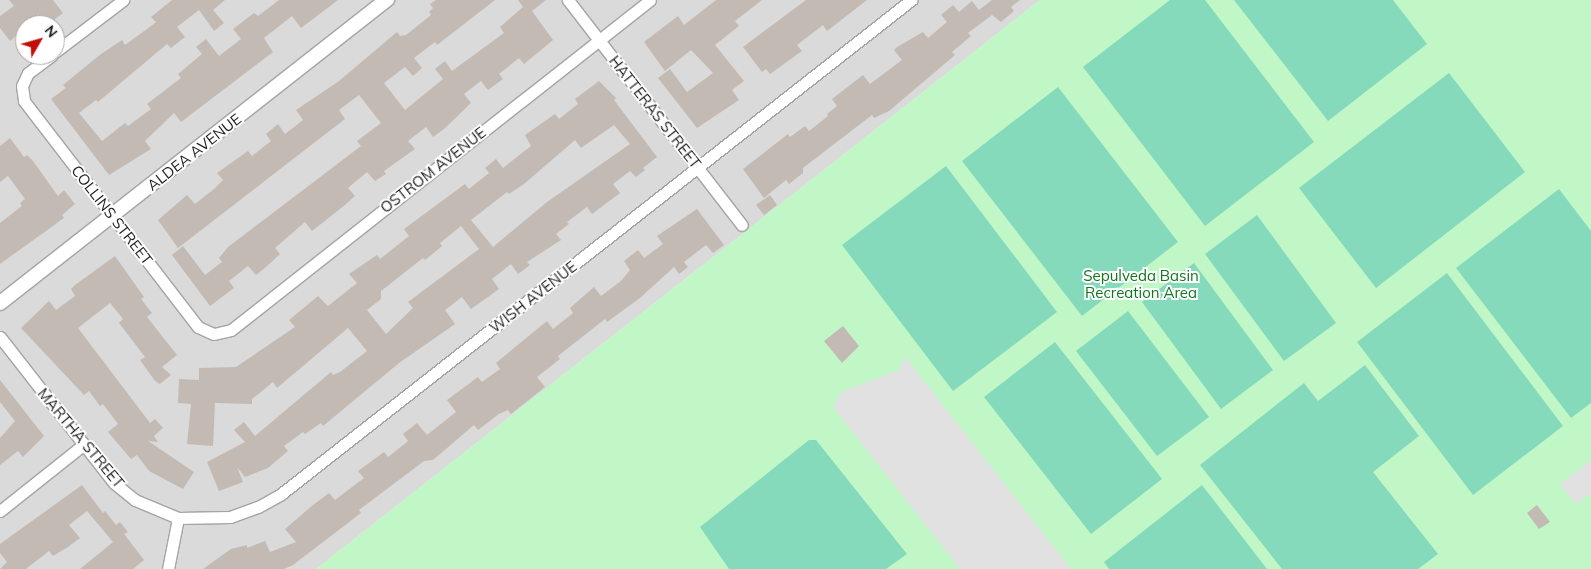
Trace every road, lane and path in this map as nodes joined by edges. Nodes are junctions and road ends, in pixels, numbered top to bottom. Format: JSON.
{"nodes":[{"id":1,"x":123,"y":0,"type":"edge"},
{"id":2,"x":387,"y":0,"type":"edge"},
{"id":3,"x":568,"y":0,"type":"edge"},
{"id":4,"x":650,"y":0,"type":"edge"},
{"id":5,"x":911,"y":0,"type":"edge"},
{"id":6,"x":598,"y":40,"type":"junction"},
{"id":7,"x":65,"y":44,"type":"edge"},
{"id":8,"x":39,"y":65,"type":"edge"},
{"id":9,"x":698,"y":168,"type":"junction"},
{"id":10,"x":113,"y":216,"type":"junction"},
{"id":11,"x":742,"y":225,"type":"dead end"},
{"id":12,"x":0,"y":303,"type":"edge"},
{"id":13,"x":214,"y":334,"type":"joint"},
{"id":14,"x":0,"y":337,"type":"edge"},
{"id":15,"x":83,"y":445,"type":"junction"},
{"id":16,"x":0,"y":511,"type":"edge"},
{"id":17,"x":178,"y":518,"type":"junction"},
{"id":18,"x":168,"y":569,"type":"edge"}],
"edges":[{"from":1,"to":7,"type":"street"},
{"from":2,"to":10,"type":"street","name":"ALDEA AVENUE"},
{"from":3,"to":6,"type":"street","name":"HATTERAS STREET"},
{"from":4,"to":6,"type":"street","name":"OSTROM AVENUE"},
{"from":5,"to":9,"type":"street","name":"WISH AVENUE"},
{"from":6,"to":9,"type":"street","name":"HATTERAS STREET"},
{"from":6,"to":13,"type":"street","name":"OSTROM AVENUE"},
{"from":8,"to":10,"type":"street","name":"COLLINS STREET"},
{"from":9,"to":11,"type":"street","name":"HATTERAS STREET"},
{"from":9,"to":17,"type":"street","name":"WISH AVENUE"},
{"from":10,"to":12,"type":"street","name":"ALDEA AVENUE"},
{"from":10,"to":13,"type":"street","name":"COLLINS STREET"},
{"from":14,"to":15,"type":"street","name":"MARTHA STREET"},
{"from":15,"to":16,"type":"street"},
{"from":15,"to":17,"type":"street","name":"MARTHA STREET"},
{"from":17,"to":18,"type":"street"}]}
